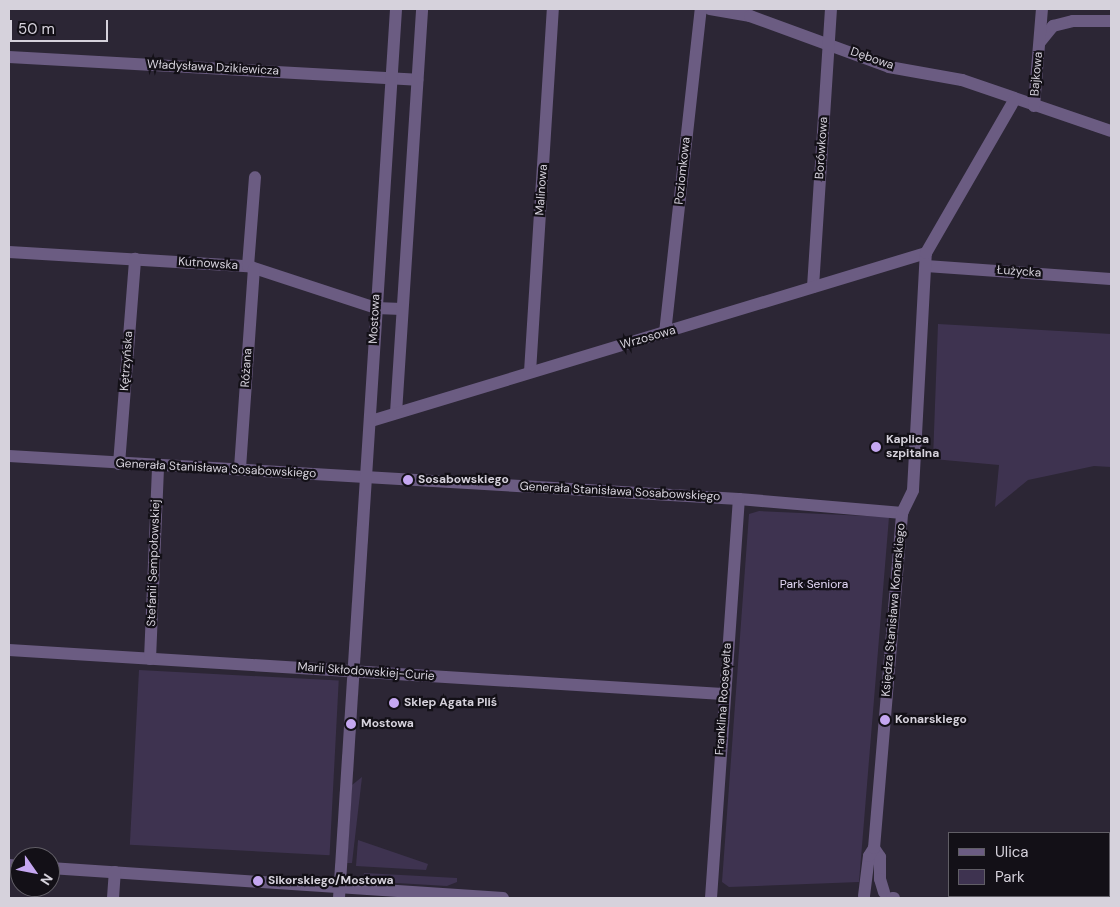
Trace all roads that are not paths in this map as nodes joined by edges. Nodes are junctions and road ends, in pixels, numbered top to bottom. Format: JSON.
{"nodes":[{"id":1,"x":396,"y":9,"type":"edge"},
{"id":2,"x":422,"y":9,"type":"edge"},
{"id":3,"x":553,"y":9,"type":"edge"},
{"id":4,"x":701,"y":9,"type":"edge"},
{"id":5,"x":710,"y":9,"type":"edge"},
{"id":6,"x":831,"y":9,"type":"edge"},
{"id":7,"x":1042,"y":9,"type":"edge"},
{"id":8,"x":1111,"y":21,"type":"edge"},
{"id":9,"x":1040,"y":42,"type":"junction"},
{"id":10,"x":830,"y":43,"type":"junction"},
{"id":11,"x":9,"y":56,"type":"edge"},
{"id":12,"x":392,"y":79,"type":"junction"},
{"id":13,"x":417,"y":80,"type":"junction"},
{"id":14,"x":1015,"y":99,"type":"junction"},
{"id":15,"x":1034,"y":106,"type":"junction"},
{"id":16,"x":1111,"y":131,"type":"edge"},
{"id":17,"x":255,"y":177,"type":"dead end"},
{"id":18,"x":9,"y":252,"type":"edge"},
{"id":19,"x":926,"y":253,"type":"junction"},
{"id":20,"x":135,"y":259,"type":"junction"},
{"id":21,"x":926,"y":266,"type":"junction"},
{"id":22,"x":251,"y":267,"type":"junction"},
{"id":23,"x":1111,"y":279,"type":"edge"},
{"id":24,"x":812,"y":287,"type":"junction"},
{"id":25,"x":376,"y":308,"type":"junction"},
{"id":26,"x":402,"y":309,"type":"junction"},
{"id":27,"x":665,"y":333,"type":"junction"},
{"id":28,"x":530,"y":372,"type":"junction"},
{"id":29,"x":396,"y":413,"type":"junction"},
{"id":30,"x":370,"y":421,"type":"junction"},
{"id":31,"x":9,"y":456,"type":"edge"},
{"id":32,"x":119,"y":464,"type":"junction"},
{"id":33,"x":158,"y":466,"type":"junction"},
{"id":34,"x":240,"y":468,"type":"junction"},
{"id":35,"x":368,"y":477,"type":"junction"},
{"id":36,"x":739,"y":499,"type":"junction"},
{"id":37,"x":902,"y":513,"type":"junction"},
{"id":38,"x":9,"y":650,"type":"edge"},
{"id":39,"x":150,"y":659,"type":"junction"},
{"id":40,"x":354,"y":672,"type":"junction"},
{"id":41,"x":723,"y":694,"type":"junction"},
{"id":42,"x":874,"y":848,"type":"junction"},
{"id":43,"x":60,"y":869,"type":"edge"},
{"id":44,"x":115,"y":872,"type":"junction"},
{"id":45,"x":340,"y":893,"type":"edge"},
{"id":46,"x":863,"y":897,"type":"edge"},
{"id":47,"x":891,"y":897,"type":"edge"},
{"id":48,"x":113,"y":898,"type":"edge"},
{"id":49,"x":503,"y":898,"type":"edge"},
{"id":50,"x":711,"y":898,"type":"edge"}],
"edges":[{"from":1,"to":12,"type":"street","name":"Mostowa"},
{"from":2,"to":13,"type":"street"},
{"from":3,"to":28,"type":"street","name":"Malinowa"},
{"from":4,"to":27,"type":"street","name":"Poziomkowa"},
{"from":5,"to":10,"type":"street","name":"Dębowa"},
{"from":6,"to":10,"type":"street","name":"Borówkowa"},
{"from":7,"to":9,"type":"street","name":"Bajkowa"},
{"from":8,"to":9,"type":"street","name":"Bajkowa"},
{"from":9,"to":15,"type":"street","name":"Bajkowa"},
{"from":10,"to":14,"type":"street","name":"Dębowa"},
{"from":10,"to":24,"type":"street","name":"Borówkowa"},
{"from":11,"to":12,"type":"street","name":"Władysława Dzikiewicza"},
{"from":12,"to":13,"type":"street","name":"Władysława Dzikiewicza"},
{"from":12,"to":25,"type":"street","name":"Mostowa"},
{"from":13,"to":26,"type":"street"},
{"from":14,"to":15,"type":"street","name":"Dębowa"},
{"from":14,"to":19,"type":"street"},
{"from":15,"to":16,"type":"street","name":"Dębowa"},
{"from":17,"to":22,"type":"street","name":"Różana"},
{"from":18,"to":20,"type":"street","name":"Kutnowska"},
{"from":19,"to":21,"type":"street","name":"Księdza Stanisława Konarskiego"},
{"from":19,"to":24,"type":"street","name":"Wrzosowa"},
{"from":20,"to":22,"type":"street","name":"Kutnowska"},
{"from":20,"to":32,"type":"street","name":"Kętrzyńska"},
{"from":21,"to":23,"type":"street","name":"Łużycka"},
{"from":21,"to":37,"type":"street","name":"Księdza Stanisława Konarskiego"},
{"from":22,"to":25,"type":"street","name":"Kutnowska"},
{"from":22,"to":34,"type":"street","name":"Różana"},
{"from":24,"to":27,"type":"street","name":"Wrzosowa"},
{"from":25,"to":26,"type":"street","name":"Kutnowska"},
{"from":25,"to":30,"type":"street","name":"Mostowa"},
{"from":26,"to":29,"type":"street"},
{"from":27,"to":28,"type":"street","name":"Wrzosowa"},
{"from":28,"to":29,"type":"street","name":"Wrzosowa"},
{"from":29,"to":30,"type":"street","name":"Wrzosowa"},
{"from":30,"to":35,"type":"street","name":"Mostowa"},
{"from":31,"to":32,"type":"street","name":"Generała Stanisława Sosabowskiego"},
{"from":32,"to":33,"type":"street","name":"Generała Stanisława Sosabowskiego"},
{"from":33,"to":34,"type":"street","name":"Generała Stanisława Sosabowskiego"},
{"from":33,"to":39,"type":"street","name":"Stefanii Sempołowskiej"},
{"from":34,"to":35,"type":"street","name":"Generała Stanisława Sosabowskiego"},
{"from":35,"to":36,"type":"street","name":"Generała Stanisława Sosabowskiego"},
{"from":35,"to":40,"type":"street","name":"Mostowa"},
{"from":36,"to":37,"type":"street","name":"Generała Stanisława Sosabowskiego"},
{"from":36,"to":41,"type":"street","name":"Franklina Roosevelta"},
{"from":37,"to":42,"type":"street","name":"Księdza Stanisława Konarskiego"},
{"from":38,"to":39,"type":"street","name":"Marii Skłodowskiej-Curie"},
{"from":39,"to":40,"type":"street","name":"Marii Skłodowskiej-Curie"},
{"from":40,"to":41,"type":"street","name":"Marii Skłodowskiej-Curie"},
{"from":40,"to":45,"type":"street","name":"Mostowa"},
{"from":41,"to":50,"type":"street","name":"Franklina Roosevelta"},
{"from":42,"to":46,"type":"street","name":"Księdza Stanisława Konarskiego"},
{"from":42,"to":47,"type":"street","name":"Księdza Stanisława Konarskiego"},
{"from":43,"to":44,"type":"street"},
{"from":44,"to":45,"type":"street"},
{"from":44,"to":48,"type":"street"},
{"from":45,"to":49,"type":"street"},
{"from":46,"to":47,"type":"street"}]}
